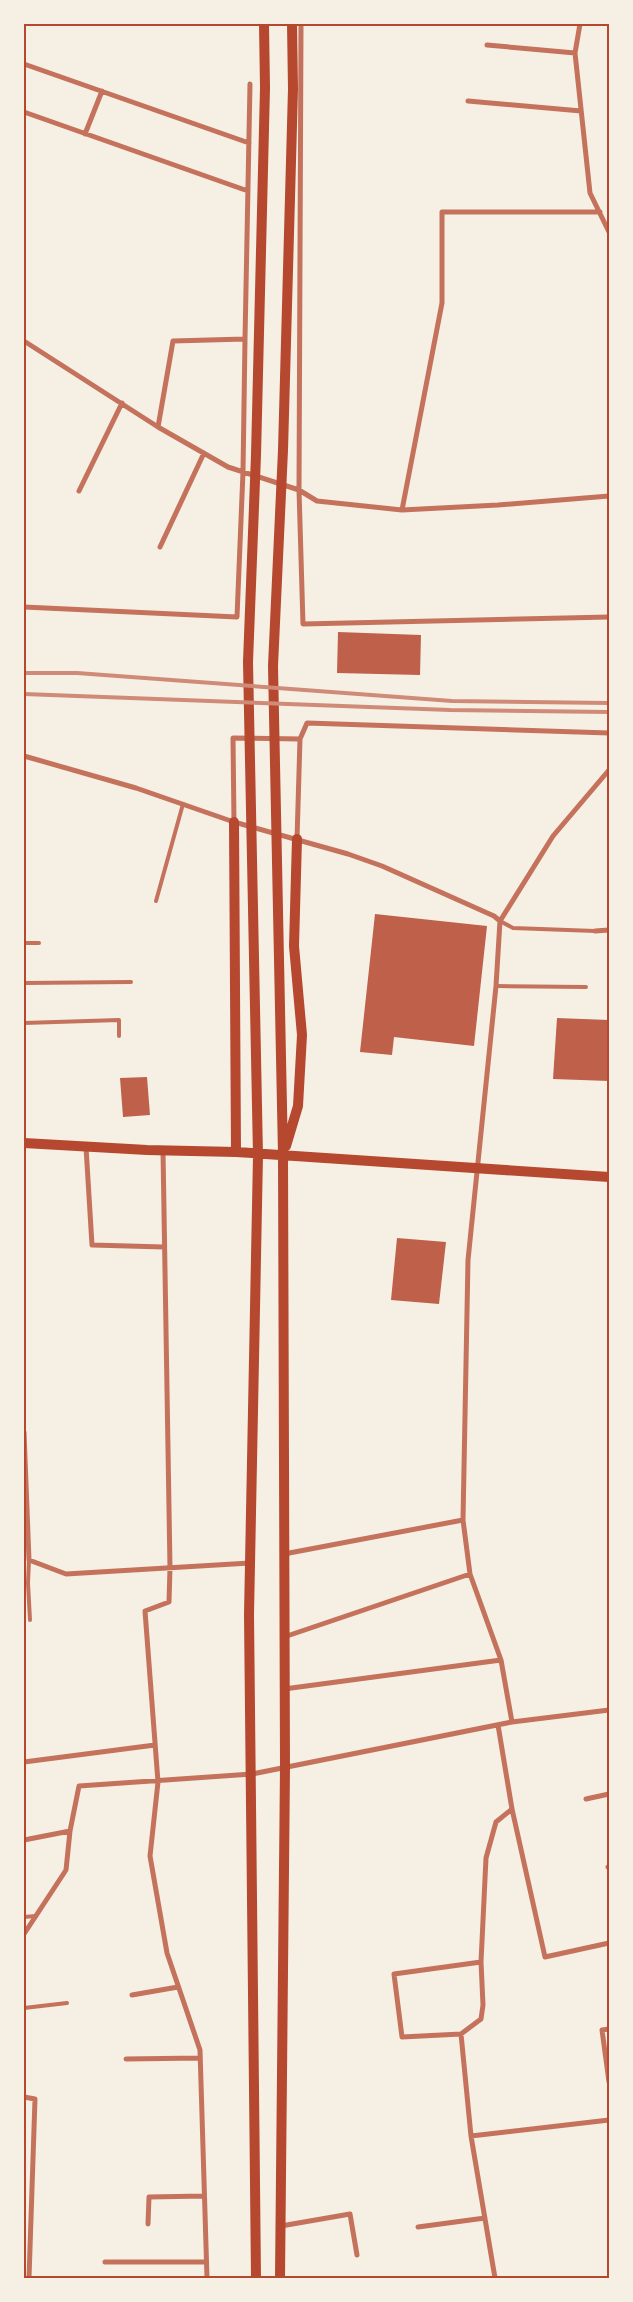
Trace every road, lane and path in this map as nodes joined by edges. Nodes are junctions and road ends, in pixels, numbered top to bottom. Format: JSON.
{"nodes":[{"id":1,"x":264,"y":24,"type":"edge"},
{"id":2,"x":292,"y":24,"type":"edge"},
{"id":3,"x":301,"y":24,"type":"edge"},
{"id":4,"x":580,"y":24,"type":"edge"},
{"id":5,"x":487,"y":45,"type":"dead end"},
{"id":6,"x":575,"y":53,"type":"junction"},
{"id":7,"x":24,"y":64,"type":"edge"},
{"id":8,"x":250,"y":84,"type":"dead end"},
{"id":9,"x":102,"y":91,"type":"junction"},
{"id":10,"x":468,"y":101,"type":"dead end"},
{"id":11,"x":581,"y":111,"type":"junction"},
{"id":12,"x":24,"y":112,"type":"edge"},
{"id":13,"x":85,"y":134,"type":"junction"},
{"id":14,"x":249,"y":143,"type":"junction"},
{"id":15,"x":248,"y":191,"type":"junction"},
{"id":16,"x":600,"y":212,"type":"junction"},
{"id":17,"x":609,"y":232,"type":"edge"},
{"id":18,"x":245,"y":339,"type":"junction"},
{"id":19,"x":24,"y":341,"type":"edge"},
{"id":20,"x":122,"y":403,"type":"junction"},
{"id":21,"x":158,"y":427,"type":"junction"},
{"id":22,"x":204,"y":453,"type":"junction"},
{"id":23,"x":243,"y":472,"type":"junction"},
{"id":24,"x":79,"y":490,"type":"dead end"},
{"id":25,"x":299,"y":490,"type":"junction"},
{"id":26,"x":609,"y":496,"type":"edge"},
{"id":27,"x":402,"y":510,"type":"junction"},
{"id":28,"x":160,"y":547,"type":"dead end"},
{"id":29,"x":24,"y":606,"type":"edge"},
{"id":30,"x":609,"y":617,"type":"edge"},
{"id":31,"x":609,"y":733,"type":"edge"},
{"id":32,"x":300,"y":739,"type":"junction"},
{"id":33,"x":24,"y":756,"type":"edge"},
{"id":34,"x":609,"y":770,"type":"edge"},
{"id":35,"x":183,"y":804,"type":"junction"},
{"id":36,"x":234,"y":822,"type":"junction"},
{"id":37,"x":297,"y":839,"type":"junction"},
{"id":38,"x":156,"y":901,"type":"dead end"},
{"id":39,"x":500,"y":921,"type":"junction"},
{"id":40,"x":609,"y":930,"type":"edge"},
{"id":41,"x":595,"y":931,"type":"joint"},
{"id":42,"x":24,"y":943,"type":"edge"},
{"id":43,"x":39,"y":943,"type":"dead end"},
{"id":44,"x":131,"y":982,"type":"dead end"},
{"id":45,"x":24,"y":983,"type":"edge"},
{"id":46,"x":496,"y":986,"type":"junction"},
{"id":47,"x":586,"y":987,"type":"dead end"},
{"id":48,"x":24,"y":1023,"type":"edge"},
{"id":49,"x":119,"y":1036,"type":"dead end"},
{"id":50,"x":24,"y":1143,"type":"edge"},
{"id":51,"x":86,"y":1147,"type":"junction"},
{"id":52,"x":162,"y":1150,"type":"junction"},
{"id":53,"x":236,"y":1152,"type":"junction"},
{"id":54,"x":258,"y":1155,"type":"junction"},
{"id":55,"x":283,"y":1155,"type":"junction"},
{"id":56,"x":478,"y":1167,"type":"junction"},
{"id":57,"x":609,"y":1177,"type":"edge"},
{"id":58,"x":164,"y":1246,"type":"junction"},
{"id":59,"x":24,"y":1432,"type":"edge"},
{"id":60,"x":463,"y":1520,"type":"junction"},
{"id":61,"x":283,"y":1554,"type":"junction"},
{"id":62,"x":26,"y":1559,"type":"edge"},
{"id":63,"x":250,"y":1563,"type":"junction"},
{"id":64,"x":170,"y":1568,"type":"junction"},
{"id":65,"x":470,"y":1574,"type":"junction"},
{"id":66,"x":30,"y":1620,"type":"dead end"},
{"id":67,"x":284,"y":1637,"type":"junction"},
{"id":68,"x":501,"y":1660,"type":"junction"},
{"id":69,"x":284,"y":1690,"type":"junction"},
{"id":70,"x":609,"y":1710,"type":"edge"},
{"id":71,"x":512,"y":1722,"type":"junction"},
{"id":72,"x":498,"y":1725,"type":"junction"},
{"id":73,"x":155,"y":1746,"type":"junction"},
{"id":74,"x":24,"y":1762,"type":"edge"},
{"id":75,"x":285,"y":1767,"type":"junction"},
{"id":76,"x":252,"y":1774,"type":"junction"},
{"id":77,"x":158,"y":1782,"type":"junction"},
{"id":78,"x":609,"y":1794,"type":"edge"},
{"id":79,"x":586,"y":1799,"type":"dead end"},
{"id":80,"x":512,"y":1810,"type":"junction"},
{"id":81,"x":70,"y":1831,"type":"junction"},
{"id":82,"x":24,"y":1840,"type":"edge"},
{"id":83,"x":36,"y":1916,"type":"junction"},
{"id":84,"x":24,"y":1917,"type":"edge"},
{"id":85,"x":24,"y":1934,"type":"edge"},
{"id":86,"x":609,"y":1943,"type":"edge"},
{"id":87,"x":481,"y":1962,"type":"junction"},
{"id":88,"x":178,"y":1987,"type":"junction"},
{"id":89,"x":132,"y":1995,"type":"dead end"},
{"id":90,"x":67,"y":2003,"type":"dead end"},
{"id":91,"x":24,"y":2008,"type":"edge"},
{"id":92,"x":609,"y":2029,"type":"edge"},
{"id":93,"x":460,"y":2034,"type":"junction"},
{"id":94,"x":200,"y":2058,"type":"junction"},
{"id":95,"x":126,"y":2059,"type":"dead end"},
{"id":96,"x":609,"y":2082,"type":"edge"},
{"id":97,"x":24,"y":2097,"type":"edge"},
{"id":98,"x":609,"y":2120,"type":"edge"},
{"id":99,"x":471,"y":2136,"type":"junction"},
{"id":100,"x":204,"y":2196,"type":"junction"},
{"id":101,"x":485,"y":2218,"type":"junction"},
{"id":102,"x":148,"y":2224,"type":"dead end"},
{"id":103,"x":280,"y":2226,"type":"junction"},
{"id":104,"x":418,"y":2227,"type":"dead end"},
{"id":105,"x":357,"y":2255,"type":"dead end"},
{"id":106,"x":105,"y":2262,"type":"dead end"},
{"id":107,"x":206,"y":2262,"type":"junction"},
{"id":108,"x":29,"y":2278,"type":"edge"},
{"id":109,"x":207,"y":2278,"type":"edge"},
{"id":110,"x":256,"y":2278,"type":"edge"},
{"id":111,"x":280,"y":2278,"type":"edge"},
{"id":112,"x":495,"y":2278,"type":"edge"}],
"edges":[{"from":1,"to":54,"type":"main road"},
{"from":2,"to":55,"type":"main road"},
{"from":3,"to":25,"type":"street"},
{"from":4,"to":6,"type":"street"},
{"from":5,"to":6,"type":"street"},
{"from":6,"to":11,"type":"street"},
{"from":7,"to":9,"type":"street"},
{"from":8,"to":14,"type":"street"},
{"from":9,"to":13,"type":"street"},
{"from":9,"to":14,"type":"street"},
{"from":10,"to":11,"type":"street"},
{"from":11,"to":16,"type":"street"},
{"from":12,"to":13,"type":"street"},
{"from":13,"to":15,"type":"street"},
{"from":14,"to":15,"type":"street"},
{"from":15,"to":18,"type":"street"},
{"from":16,"to":17,"type":"street"},
{"from":16,"to":27,"type":"street"},
{"from":18,"to":21,"type":"street"},
{"from":18,"to":23,"type":"street"},
{"from":19,"to":20,"type":"street"},
{"from":20,"to":21,"type":"street"},
{"from":20,"to":24,"type":"street"},
{"from":21,"to":22,"type":"street"},
{"from":22,"to":23,"type":"street"},
{"from":22,"to":28,"type":"street"},
{"from":23,"to":25,"type":"street"},
{"from":23,"to":29,"type":"street"},
{"from":25,"to":27,"type":"street"},
{"from":25,"to":30,"type":"street"},
{"from":26,"to":27,"type":"street"},
{"from":31,"to":32,"type":"street"},
{"from":32,"to":36,"type":"street"},
{"from":32,"to":37,"type":"street"},
{"from":33,"to":35,"type":"street"},
{"from":34,"to":39,"type":"street"},
{"from":35,"to":36,"type":"street"},
{"from":35,"to":38,"type":"lane"},
{"from":36,"to":37,"type":"street"},
{"from":36,"to":53,"type":"main road"},
{"from":37,"to":39,"type":"street"},
{"from":37,"to":55,"type":"main road"},
{"from":39,"to":41,"type":"lane"},
{"from":39,"to":46,"type":"street"},
{"from":40,"to":41,"type":"street"},
{"from":42,"to":43,"type":"lane"},
{"from":44,"to":45,"type":"lane"},
{"from":46,"to":47,"type":"lane"},
{"from":46,"to":56,"type":"street"},
{"from":48,"to":49,"type":"lane"},
{"from":50,"to":51,"type":"main road"},
{"from":51,"to":52,"type":"main road"},
{"from":51,"to":58,"type":"street"},
{"from":52,"to":53,"type":"main road"},
{"from":52,"to":58,"type":"street"},
{"from":53,"to":54,"type":"main road"},
{"from":54,"to":55,"type":"main road"},
{"from":54,"to":63,"type":"main road"},
{"from":55,"to":56,"type":"main road"},
{"from":55,"to":61,"type":"main road"},
{"from":56,"to":57,"type":"main road"},
{"from":56,"to":60,"type":"street"},
{"from":58,"to":64,"type":"street"},
{"from":59,"to":62,"type":"street"},
{"from":60,"to":61,"type":"street"},
{"from":60,"to":65,"type":"street"},
{"from":61,"to":67,"type":"main road"},
{"from":62,"to":64,"type":"street"},
{"from":62,"to":66,"type":"lane"},
{"from":63,"to":64,"type":"street"},
{"from":63,"to":76,"type":"main road"},
{"from":64,"to":73,"type":"street"},
{"from":65,"to":67,"type":"street"},
{"from":65,"to":68,"type":"street"},
{"from":67,"to":69,"type":"main road"},
{"from":68,"to":69,"type":"street"},
{"from":68,"to":71,"type":"street"},
{"from":69,"to":75,"type":"main road"},
{"from":70,"to":71,"type":"street"},
{"from":71,"to":72,"type":"street"},
{"from":72,"to":75,"type":"street"},
{"from":72,"to":80,"type":"street"},
{"from":73,"to":74,"type":"street"},
{"from":73,"to":77,"type":"street"},
{"from":75,"to":76,"type":"street"},
{"from":75,"to":103,"type":"main road"},
{"from":76,"to":77,"type":"street"},
{"from":76,"to":110,"type":"main road"},
{"from":77,"to":81,"type":"street"},
{"from":77,"to":88,"type":"street"},
{"from":78,"to":79,"type":"street"},
{"from":80,"to":86,"type":"street"},
{"from":80,"to":87,"type":"street"},
{"from":81,"to":82,"type":"street"},
{"from":81,"to":83,"type":"street"},
{"from":83,"to":84,"type":"lane"},
{"from":83,"to":85,"type":"street"},
{"from":87,"to":93,"type":"street"},
{"from":87,"to":93,"type":"street"},
{"from":88,"to":89,"type":"street"},
{"from":88,"to":94,"type":"street"},
{"from":90,"to":91,"type":"lane"},
{"from":92,"to":96,"type":"street"},
{"from":93,"to":99,"type":"street"},
{"from":94,"to":95,"type":"street"},
{"from":94,"to":100,"type":"street"},
{"from":97,"to":108,"type":"street"},
{"from":98,"to":99,"type":"street"},
{"from":99,"to":101,"type":"street"},
{"from":100,"to":102,"type":"street"},
{"from":100,"to":107,"type":"street"},
{"from":101,"to":104,"type":"street"},
{"from":101,"to":112,"type":"street"},
{"from":103,"to":105,"type":"street"},
{"from":103,"to":111,"type":"main road"},
{"from":106,"to":107,"type":"street"},
{"from":107,"to":109,"type":"street"}]}
